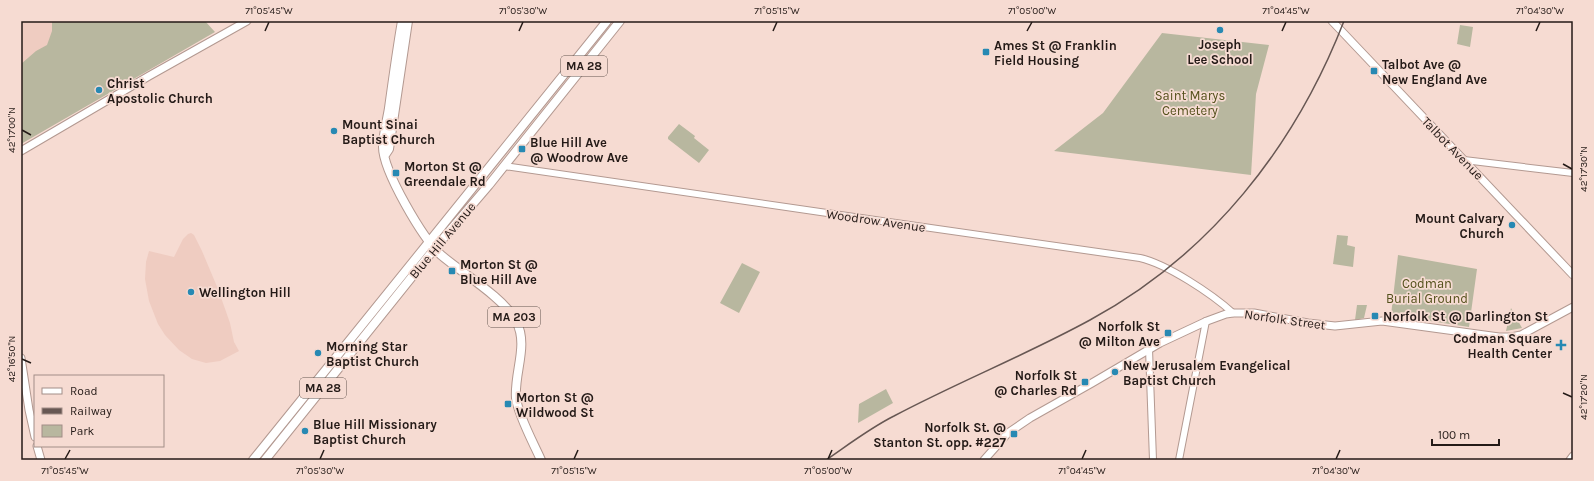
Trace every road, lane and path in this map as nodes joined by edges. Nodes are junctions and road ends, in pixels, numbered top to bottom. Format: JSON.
{"nodes":[{"id":1,"x":247,"y":21,"type":"edge"},
{"id":2,"x":402,"y":21,"type":"edge"},
{"id":3,"x":408,"y":21,"type":"edge"},
{"id":4,"x":607,"y":21,"type":"edge"},
{"id":5,"x":620,"y":21,"type":"edge"},
{"id":6,"x":1332,"y":21,"type":"edge"},
{"id":7,"x":571,"y":66,"type":"junction"},
{"id":8,"x":579,"y":72,"type":"junction"},
{"id":9,"x":542,"y":102,"type":"junction"},
{"id":10,"x":549,"y":110,"type":"junction"},
{"id":11,"x":21,"y":151,"type":"edge"},
{"id":12,"x":385,"y":155,"type":"junction"},
{"id":13,"x":1464,"y":160,"type":"junction"},
{"id":14,"x":490,"y":166,"type":"junction"},
{"id":15,"x":504,"y":166,"type":"junction"},
{"id":16,"x":1573,"y":173,"type":"edge"},
{"id":17,"x":432,"y":245,"type":"junction"},
{"id":18,"x":1573,"y":276,"type":"edge"},
{"id":19,"x":1573,"y":307,"type":"edge"},
{"id":20,"x":1233,"y":313,"type":"junction"},
{"id":21,"x":1206,"y":321,"type":"junction"},
{"id":22,"x":1149,"y":349,"type":"junction"},
{"id":23,"x":21,"y":358,"type":"edge"},
{"id":24,"x":34,"y":432,"type":"edge"},
{"id":25,"x":37,"y":447,"type":"edge"},
{"id":26,"x":1573,"y":456,"type":"edge"},
{"id":27,"x":41,"y":460,"type":"edge"},
{"id":28,"x":253,"y":460,"type":"edge"},
{"id":29,"x":265,"y":460,"type":"edge"},
{"id":30,"x":541,"y":460,"type":"edge"},
{"id":31,"x":984,"y":460,"type":"edge"},
{"id":32,"x":1153,"y":460,"type":"edge"},
{"id":33,"x":1179,"y":460,"type":"edge"},
{"id":34,"x":1570,"y":460,"type":"edge"}],
"edges":[{"from":1,"to":11,"type":"main road"},
{"from":2,"to":12,"type":"main road","number":"MA 203"},
{"from":3,"to":12,"type":"main road"},
{"from":4,"to":7,"type":"main road","name":"Blue Hill Avenue","number":"MA 28"},
{"from":5,"to":8,"type":"main road","name":"Blue Hill Avenue","number":"MA 28"},
{"from":6,"to":13,"type":"main road","name":"Talbot Avenue"},
{"from":7,"to":8,"type":"main road"},
{"from":7,"to":9,"type":"main road","name":"Blue Hill Avenue","number":"MA 28"},
{"from":8,"to":10,"type":"main road","name":"Blue Hill Avenue","number":"MA 28"},
{"from":9,"to":10,"type":"main road"},
{"from":9,"to":14,"type":"main road","name":"Blue Hill Avenue","number":"MA 28"},
{"from":10,"to":15,"type":"main road","name":"Blue Hill Avenue","number":"MA 28"},
{"from":12,"to":17,"type":"main road","number":"MA 203"},
{"from":13,"to":16,"type":"street"},
{"from":13,"to":18,"type":"main road","name":"Talbot Avenue"},
{"from":14,"to":15,"type":"main road"},
{"from":14,"to":17,"type":"main road","name":"Blue Hill Avenue","number":"MA 28"},
{"from":15,"to":17,"type":"main road","name":"Blue Hill Avenue","number":"MA 28"},
{"from":15,"to":20,"type":"street","name":"Woodrow Avenue"},
{"from":17,"to":28,"type":"main road","name":"Blue Hill Avenue","number":"MA 28"},
{"from":17,"to":29,"type":"main road","name":"Blue Hill Avenue","number":"MA 28"},
{"from":17,"to":30,"type":"main road","number":"MA 203"},
{"from":19,"to":20,"type":"main road","name":"Norfolk Street"},
{"from":20,"to":21,"type":"main road","name":"Norfolk Street"},
{"from":21,"to":22,"type":"main road","name":"Norfolk Street"},
{"from":21,"to":33,"type":"street"},
{"from":22,"to":31,"type":"main road","name":"Norfolk Street"},
{"from":22,"to":32,"type":"street"},
{"from":23,"to":24,"type":"main road"},
{"from":25,"to":27,"type":"main road"},
{"from":26,"to":34,"type":"main road"}]}
